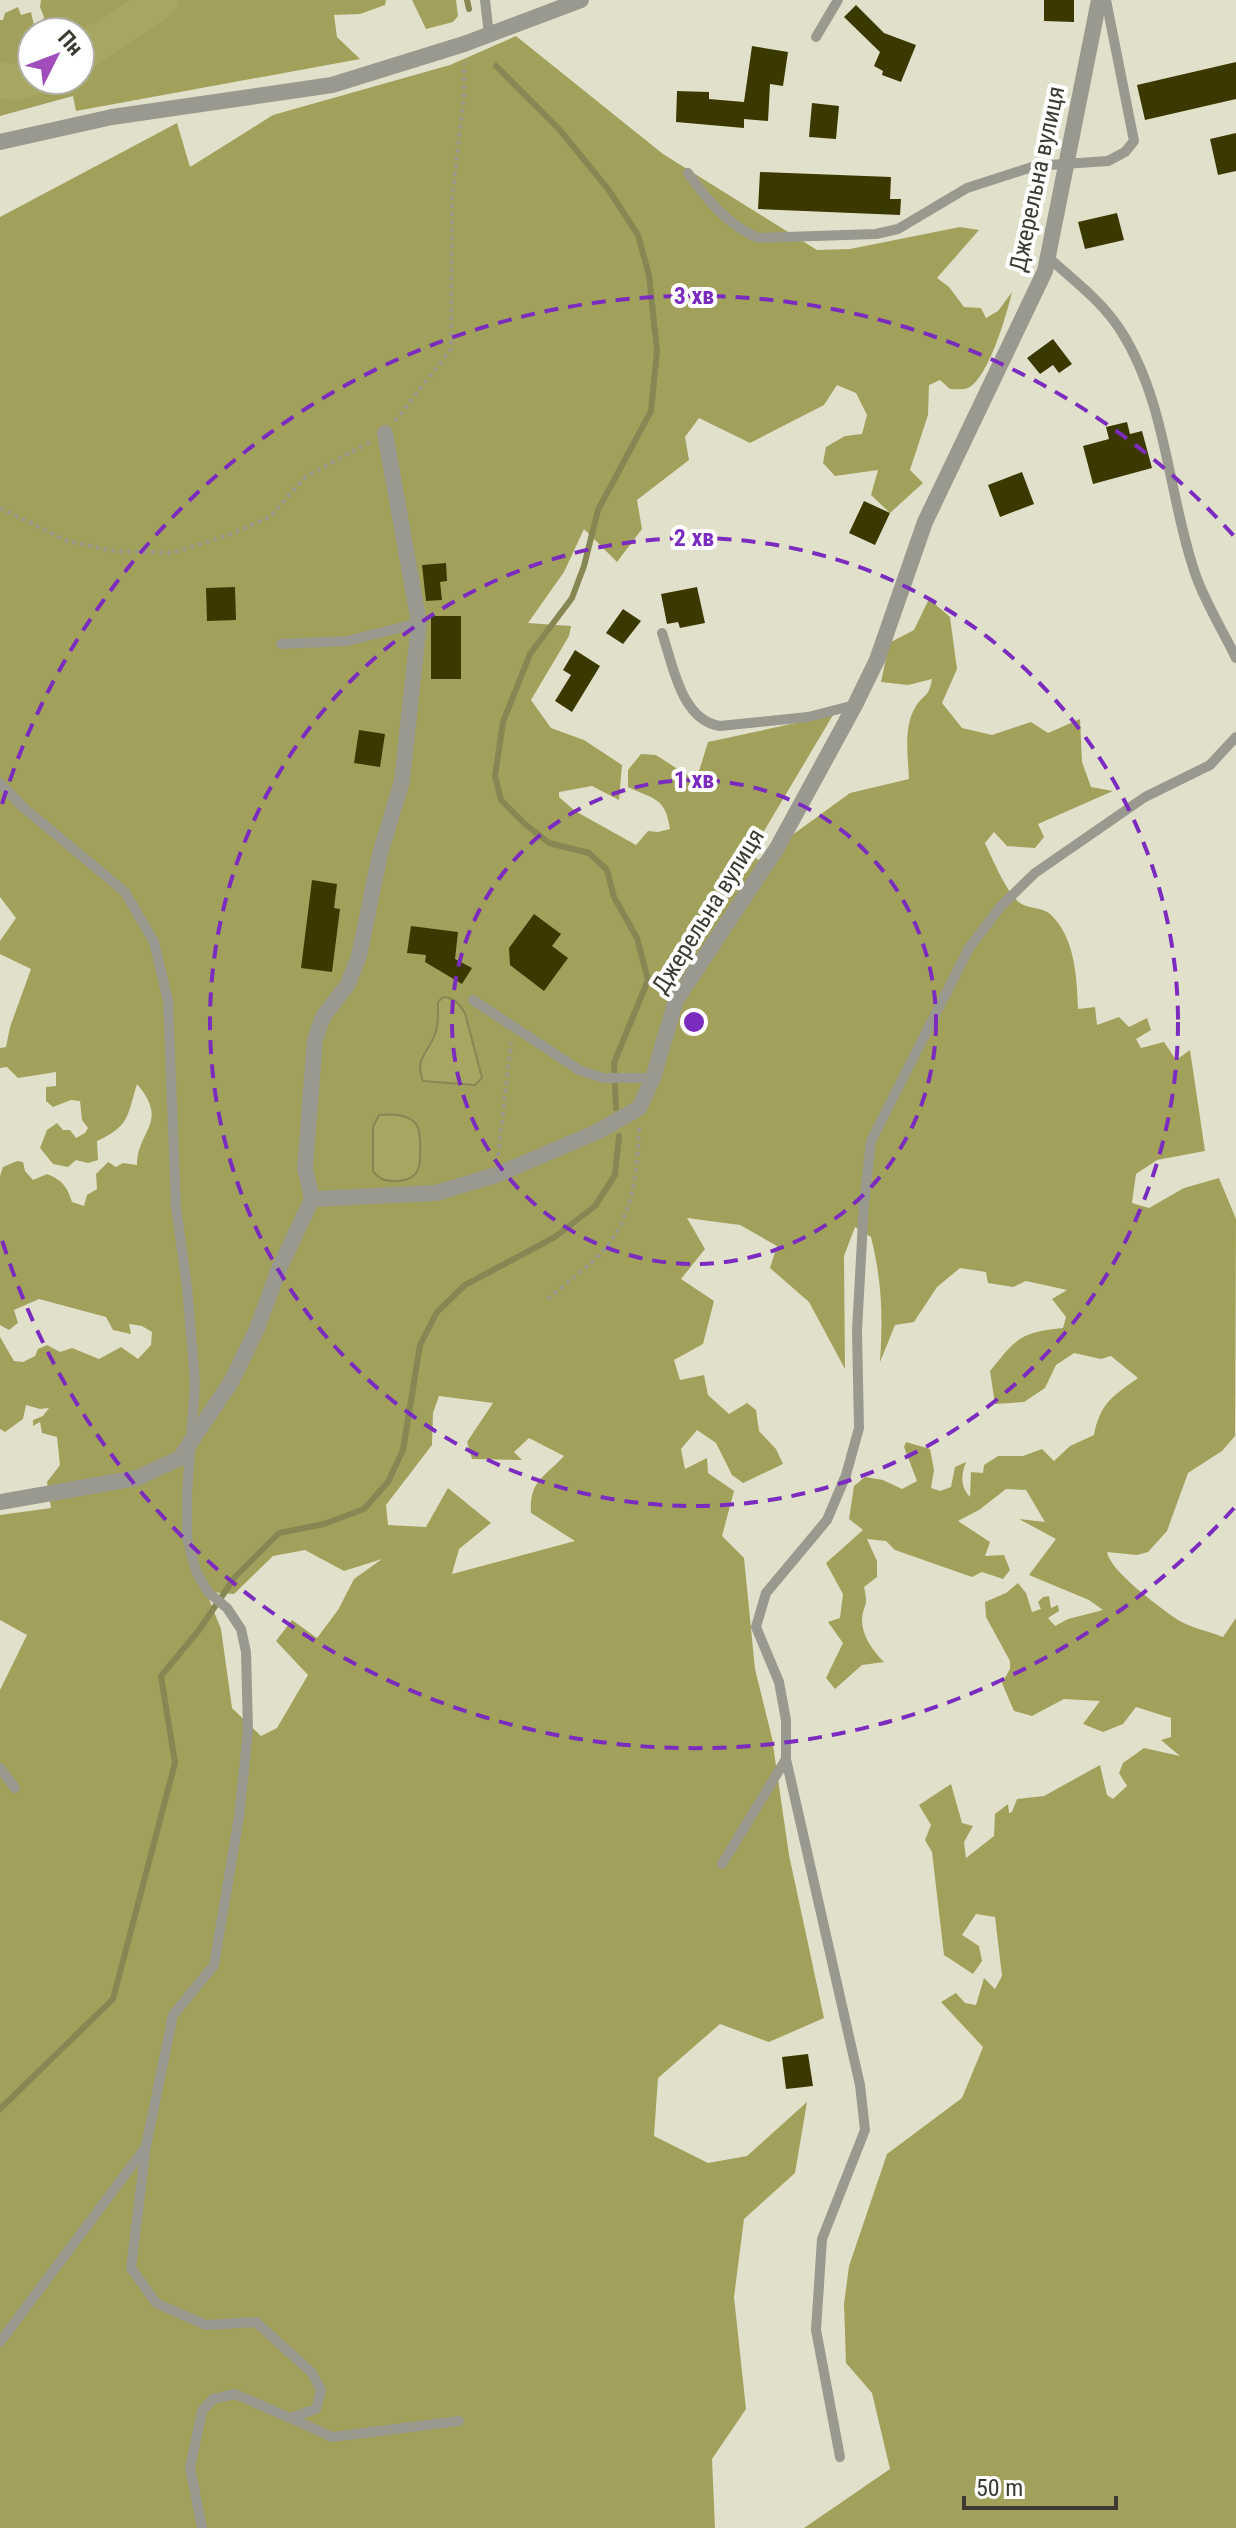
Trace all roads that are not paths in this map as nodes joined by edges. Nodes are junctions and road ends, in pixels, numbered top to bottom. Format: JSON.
{"nodes":[{"id":1,"x":485,"y":0,"type":"edge"},
{"id":2,"x":581,"y":0,"type":"edge"},
{"id":3,"x":838,"y":0,"type":"edge"},
{"id":4,"x":1099,"y":0,"type":"edge"},
{"id":5,"x":1106,"y":0,"type":"edge"},
{"id":6,"x":489,"y":35,"type":"junction"},
{"id":7,"x":816,"y":37,"type":"dead end"},
{"id":8,"x":0,"y":142,"type":"edge"},
{"id":9,"x":1066,"y":162,"type":"junction"},
{"id":10,"x":688,"y":173,"type":"dead end"},
{"id":11,"x":1048,"y":257,"type":"junction"},
{"id":12,"x":385,"y":433,"type":"road end"},
{"id":13,"x":419,"y":623,"type":"junction"},
{"id":14,"x":662,"y":633,"type":"dead end"},
{"id":15,"x":281,"y":644,"type":"dead end"},
{"id":16,"x":1236,"y":658,"type":"edge"},
{"id":17,"x":855,"y":705,"type":"junction"},
{"id":18,"x":1236,"y":737,"type":"edge"},
{"id":19,"x":0,"y":783,"type":"edge"},
{"id":20,"x":473,"y":1000,"type":"dead end"},
{"id":21,"x":653,"y":1078,"type":"junction"},
{"id":22,"x":312,"y":1199,"type":"junction"},
{"id":23,"x":193,"y":1439,"type":"junction"},
{"id":24,"x":0,"y":1502,"type":"edge"},
{"id":25,"x":786,"y":1759,"type":"junction"},
{"id":26,"x":0,"y":1768,"type":"edge"},
{"id":27,"x":15,"y":1788,"type":"dead end"},
{"id":28,"x":722,"y":1864,"type":"dead end"},
{"id":29,"x":146,"y":2146,"type":"junction"},
{"id":30,"x":0,"y":2342,"type":"edge"},
{"id":31,"x":290,"y":2418,"type":"junction"},
{"id":32,"x":459,"y":2421,"type":"dead end"},
{"id":33,"x":840,"y":2457,"type":"dead end"},
{"id":34,"x":202,"y":2528,"type":"edge"}],
"edges":[{"from":1,"to":6,"type":"lane"},
{"from":2,"to":6,"type":"street"},
{"from":3,"to":7,"type":"lane"},
{"from":4,"to":9,"type":"street","name":"Джерельна вулиця"},
{"from":5,"to":9,"type":"lane"},
{"from":6,"to":8,"type":"street"},
{"from":9,"to":10,"type":"lane"},
{"from":9,"to":11,"type":"street","name":"Джерельна вулиця"},
{"from":11,"to":16,"type":"lane"},
{"from":11,"to":17,"type":"street","name":"Джерельна вулиця"},
{"from":12,"to":13,"type":"street"},
{"from":13,"to":15,"type":"lane"},
{"from":13,"to":22,"type":"street"},
{"from":14,"to":17,"type":"lane"},
{"from":17,"to":21,"type":"street","name":"Джерельна вулиця"},
{"from":18,"to":25,"type":"lane"},
{"from":19,"to":23,"type":"lane"},
{"from":20,"to":21,"type":"lane"},
{"from":21,"to":22,"type":"street","name":"Джерельна вулиця"},
{"from":22,"to":23,"type":"street"},
{"from":23,"to":24,"type":"street"},
{"from":23,"to":29,"type":"lane"},
{"from":25,"to":28,"type":"lane"},
{"from":25,"to":33,"type":"lane"},
{"from":26,"to":27,"type":"lane"},
{"from":29,"to":30,"type":"lane"},
{"from":29,"to":31,"type":"lane"},
{"from":31,"to":32,"type":"lane"},
{"from":31,"to":34,"type":"lane"}]}
